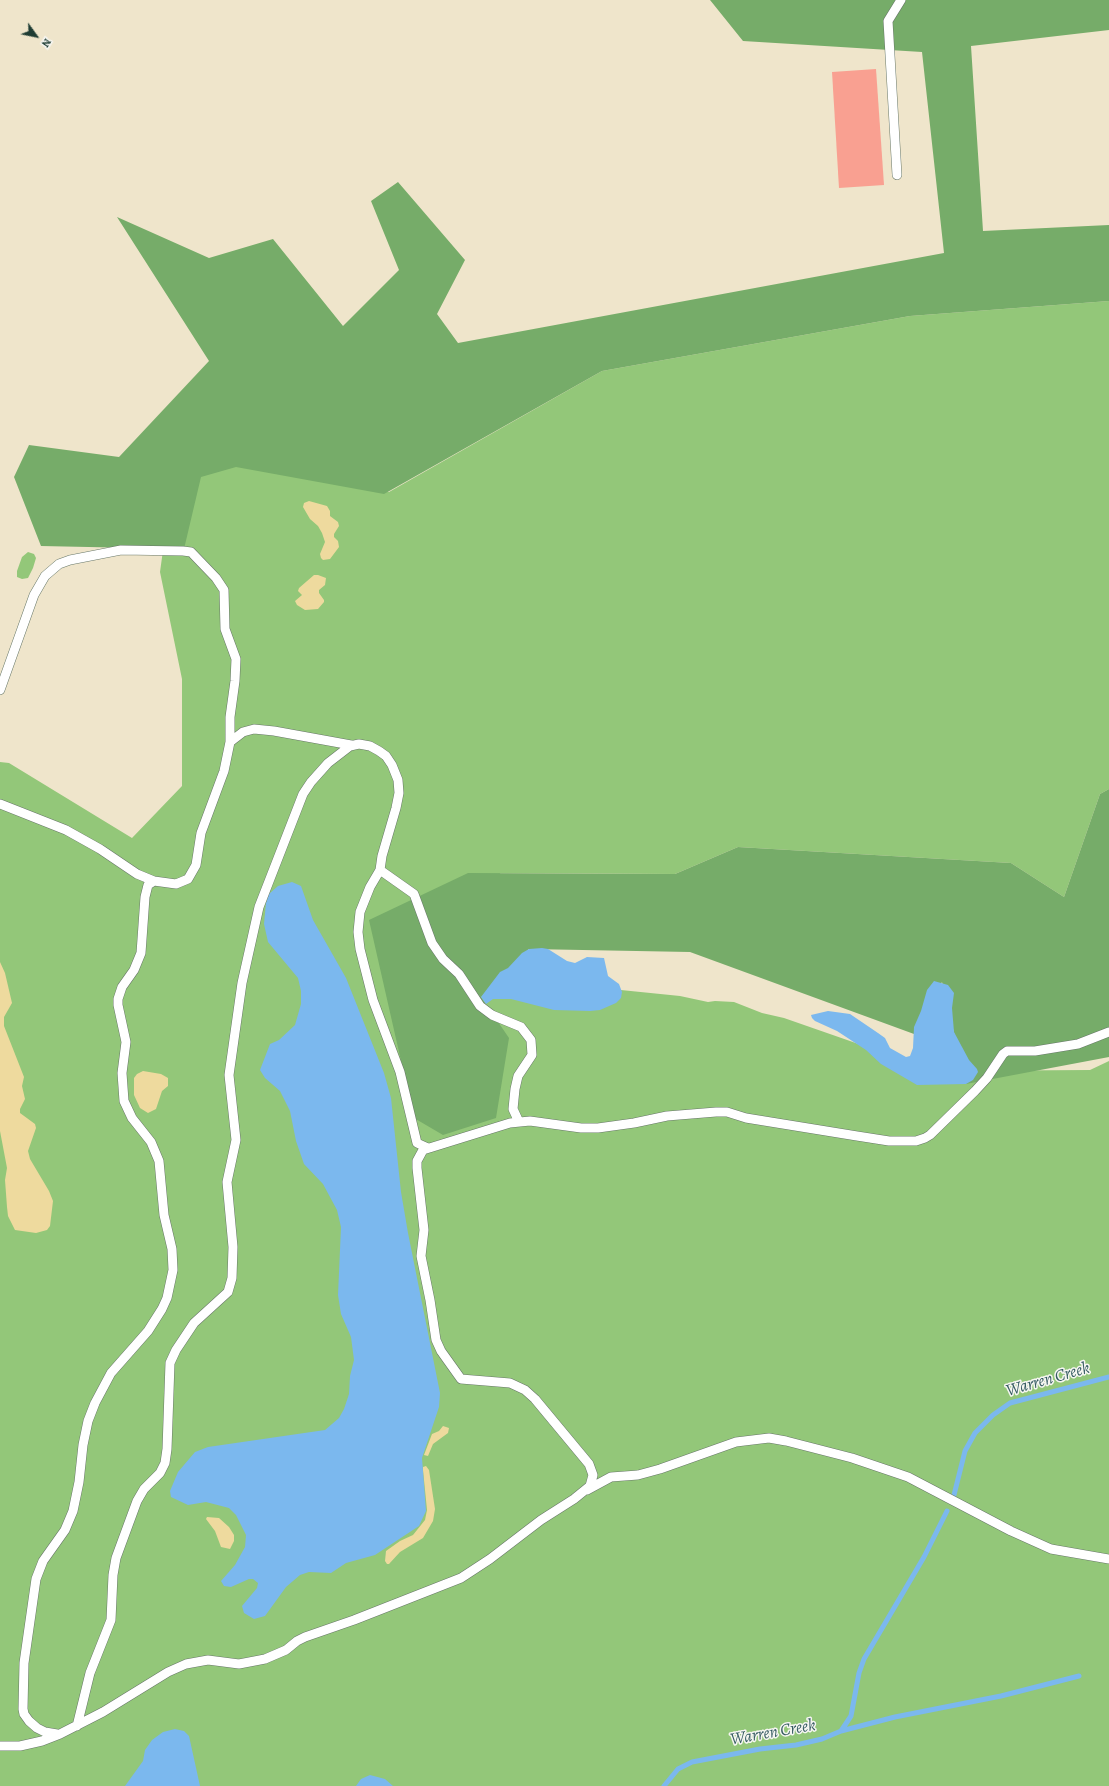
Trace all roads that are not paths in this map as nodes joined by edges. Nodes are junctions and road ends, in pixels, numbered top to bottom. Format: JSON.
{"nodes":[{"id":1,"x":901,"y":0,"type":"edge"},
{"id":2,"x":897,"y":175,"type":"dead end"},
{"id":3,"x":0,"y":690,"type":"edge"},
{"id":4,"x":230,"y":742,"type":"junction"},
{"id":5,"x":351,"y":745,"type":"junction"},
{"id":6,"x":0,"y":804,"type":"edge"},
{"id":7,"x":380,"y":870,"type":"junction"},
{"id":8,"x":154,"y":881,"type":"junction"},
{"id":9,"x":1109,"y":1032,"type":"edge"},
{"id":10,"x":519,"y":1122,"type":"junction"},
{"id":11,"x":417,"y":1143,"type":"junction"},
{"id":12,"x":428,"y":1148,"type":"junction"},
{"id":13,"x":418,"y":1159,"type":"junction"},
{"id":14,"x":590,"y":1467,"type":"junction"},
{"id":15,"x":611,"y":1476,"type":"junction"},
{"id":16,"x":578,"y":1495,"type":"junction"},
{"id":17,"x":1109,"y":1558,"type":"edge"},
{"id":18,"x":77,"y":1726,"type":"junction"},
{"id":19,"x":60,"y":1734,"type":"junction"},
{"id":20,"x":0,"y":1746,"type":"edge"}],
"edges":[{"from":1,"to":2,"type":"lane"},
{"from":3,"to":4,"type":"lane"},
{"from":4,"to":5,"type":"lane"},
{"from":4,"to":8,"type":"lane"},
{"from":5,"to":7,"type":"lane"},
{"from":5,"to":18,"type":"lane"},
{"from":6,"to":8,"type":"lane"},
{"from":7,"to":10,"type":"lane"},
{"from":7,"to":11,"type":"lane"},
{"from":8,"to":19,"type":"lane"},
{"from":9,"to":10,"type":"lane"},
{"from":10,"to":12,"type":"lane"},
{"from":11,"to":12,"type":"lane"},
{"from":11,"to":13,"type":"lane"},
{"from":12,"to":13,"type":"lane"},
{"from":13,"to":14,"type":"lane"},
{"from":14,"to":15,"type":"lane"},
{"from":14,"to":16,"type":"lane"},
{"from":15,"to":16,"type":"lane"},
{"from":15,"to":17,"type":"lane"},
{"from":16,"to":18,"type":"lane"},
{"from":18,"to":19,"type":"lane"},
{"from":19,"to":20,"type":"lane"}]}
